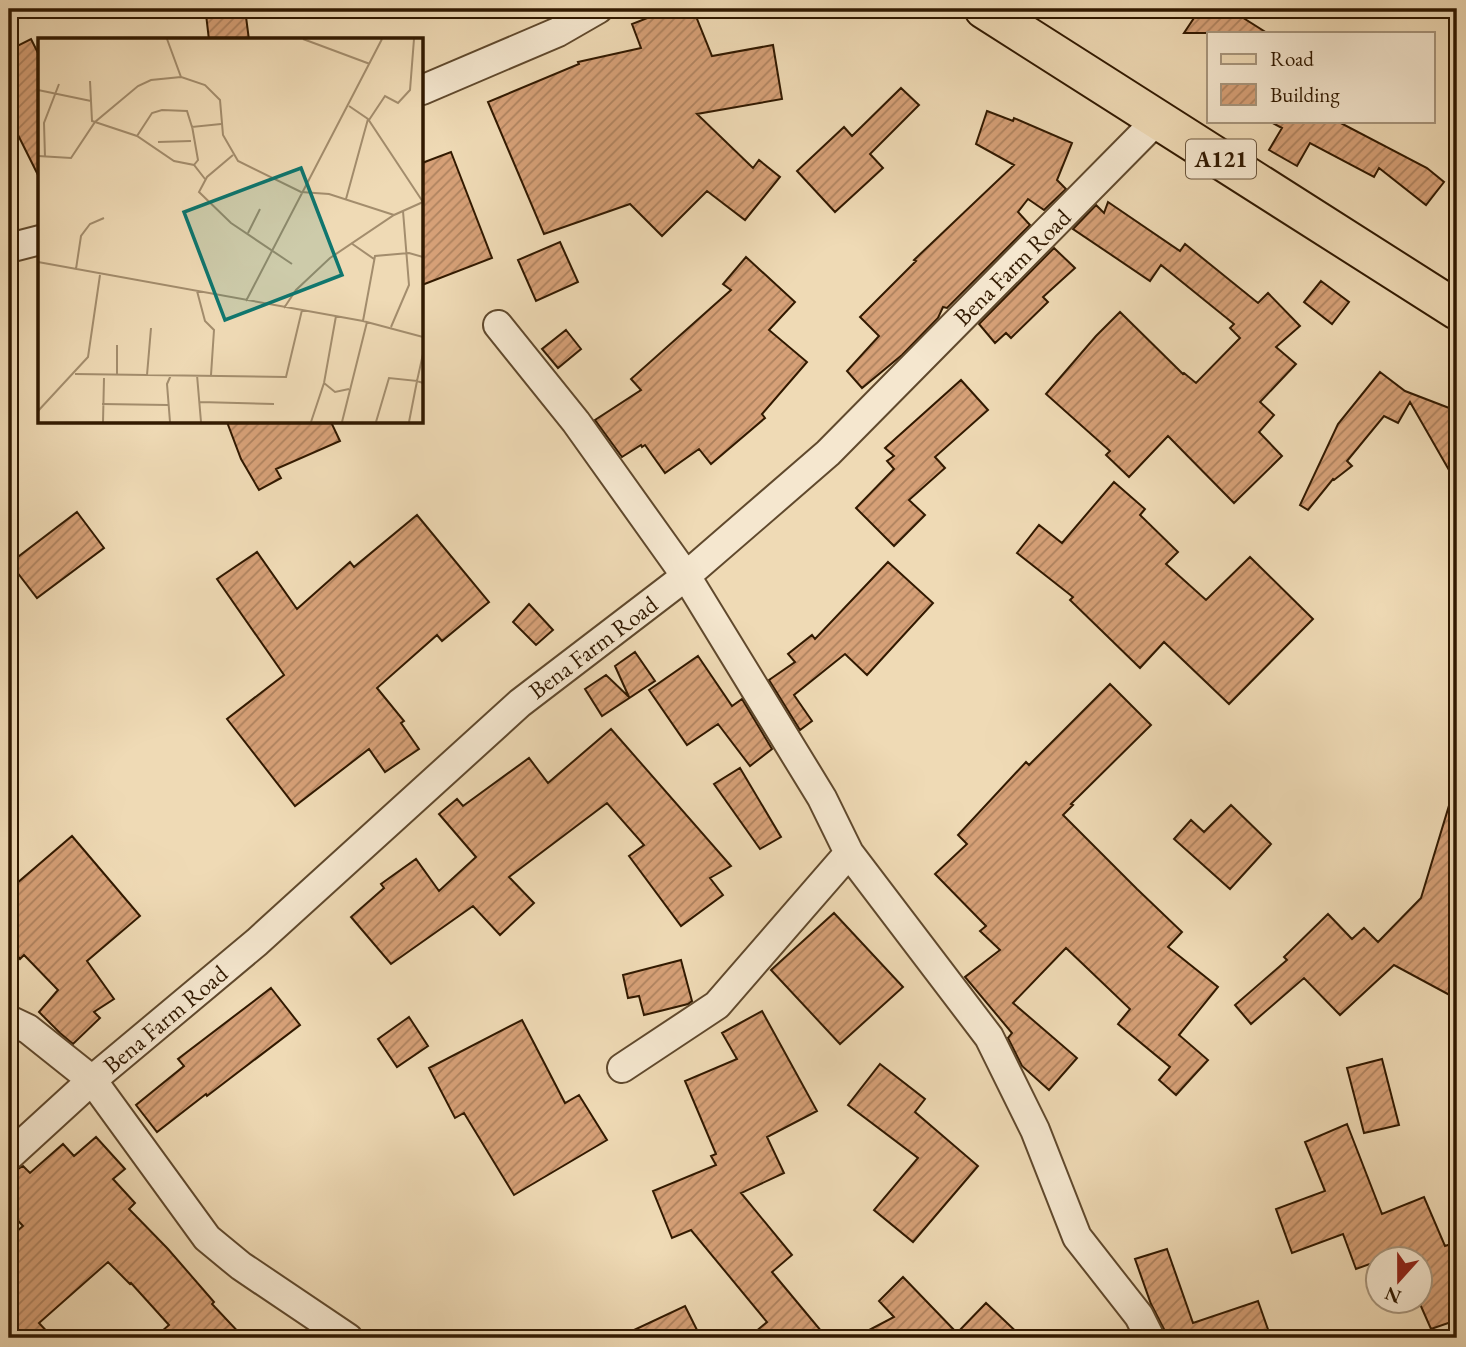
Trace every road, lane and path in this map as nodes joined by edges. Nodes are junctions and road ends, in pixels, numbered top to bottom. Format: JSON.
{"nodes":[{"id":1,"x":598,"y":9,"type":"edge"},
{"id":2,"x":984,"y":9,"type":"edge"},
{"id":3,"x":424,"y":89,"type":"edge"},
{"id":4,"x":1158,"y":119,"type":"junction"},
{"id":5,"x":38,"y":241,"type":"edge"},
{"id":6,"x":9,"y":248,"type":"edge"},
{"id":7,"x":1457,"y":310,"type":"edge"},
{"id":8,"x":498,"y":325,"type":"dead end"},
{"id":9,"x":686,"y":576,"type":"junction"},
{"id":10,"x":849,"y":853,"type":"junction"},
{"id":11,"x":9,"y":1020,"type":"edge"},
{"id":12,"x":622,"y":1068,"type":"dead end"},
{"id":13,"x":92,"y":1080,"type":"junction"},
{"id":14,"x":9,"y":1156,"type":"edge"},
{"id":15,"x":348,"y":1338,"type":"edge"},
{"id":16,"x":1150,"y":1338,"type":"edge"}],
"edges":[{"from":1,"to":3,"type":"street"},
{"from":2,"to":4,"type":"main road","number":"A121"},
{"from":4,"to":7,"type":"main road","number":"A121"},
{"from":4,"to":9,"type":"street","name":"Bena Farm Road"},
{"from":5,"to":6,"type":"street"},
{"from":8,"to":9,"type":"street"},
{"from":9,"to":10,"type":"street"},
{"from":9,"to":13,"type":"street","name":"Bena Farm Road"},
{"from":10,"to":12,"type":"street"},
{"from":10,"to":16,"type":"street"},
{"from":11,"to":13,"type":"street"},
{"from":13,"to":14,"type":"street","name":"Bena Farm Road"},
{"from":13,"to":15,"type":"street"}]}
